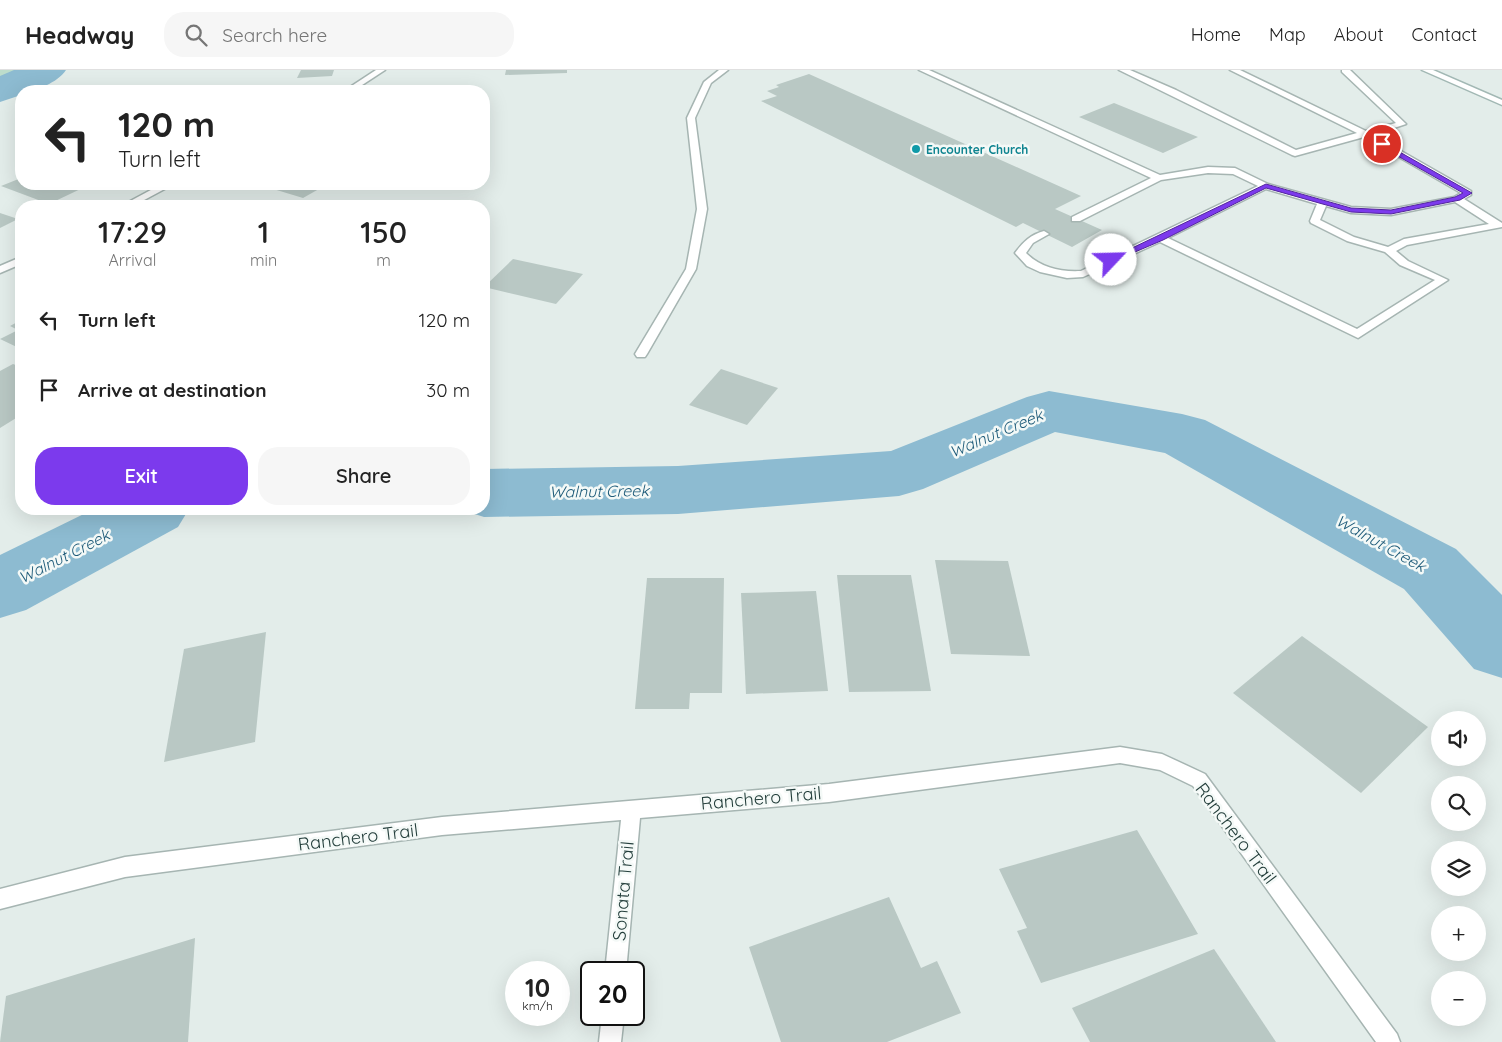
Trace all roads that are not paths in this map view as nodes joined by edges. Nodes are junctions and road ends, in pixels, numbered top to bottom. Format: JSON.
{"nodes":[{"id":1,"x":381,"y":70,"type":"edge"},
{"id":2,"x":724,"y":70,"type":"edge"},
{"id":3,"x":924,"y":70,"type":"edge"},
{"id":4,"x":1123,"y":70,"type":"edge"},
{"id":5,"x":1234,"y":70,"type":"edge"},
{"id":6,"x":1346,"y":70,"type":"edge"},
{"id":7,"x":1426,"y":70,"type":"edge"},
{"id":8,"x":357,"y":85,"type":"edge"},
{"id":9,"x":1502,"y":103,"type":"edge"},
{"id":10,"x":1365,"y":134,"type":"junction"},
{"id":11,"x":1159,"y":178,"type":"junction"},
{"id":12,"x":1266,"y":186,"type":"junction"},
{"id":13,"x":157,"y":190,"type":"edge"},
{"id":14,"x":1457,"y":199,"type":"junction"},
{"id":15,"x":138,"y":200,"type":"edge"},
{"id":16,"x":1322,"y":203,"type":"junction"},
{"id":17,"x":1076,"y":218,"type":"dead end"},
{"id":18,"x":1044,"y":234,"type":"dead end"},
{"id":19,"x":1160,"y":238,"type":"junction"},
{"id":20,"x":1389,"y":250,"type":"junction"},
{"id":21,"x":15,"y":263,"type":"edge"},
{"id":22,"x":0,"y":270,"type":"edge"},
{"id":23,"x":641,"y":354,"type":"dead end"},
{"id":24,"x":630,"y":810,"type":"junction"},
{"id":25,"x":0,"y":899,"type":"edge"},
{"id":26,"x":617,"y":961,"type":"edge"},
{"id":27,"x":612,"y":1026,"type":"edge"},
{"id":28,"x":610,"y":1042,"type":"edge"},
{"id":29,"x":1389,"y":1042,"type":"edge"}],
"edges":[{"from":1,"to":8,"type":"street"},
{"from":2,"to":23,"type":"street"},
{"from":3,"to":11,"type":"street"},
{"from":4,"to":10,"type":"street"},
{"from":5,"to":10,"type":"street"},
{"from":6,"to":10,"type":"street"},
{"from":7,"to":9,"type":"street"},
{"from":10,"to":14,"type":"street"},
{"from":11,"to":12,"type":"street"},
{"from":11,"to":17,"type":"street"},
{"from":12,"to":16,"type":"street"},
{"from":12,"to":19,"type":"street"},
{"from":13,"to":15,"type":"street"},
{"from":14,"to":16,"type":"street"},
{"from":14,"to":20,"type":"street"},
{"from":16,"to":20,"type":"street"},
{"from":18,"to":19,"type":"street"},
{"from":19,"to":20,"type":"street"},
{"from":21,"to":22,"type":"street"},
{"from":24,"to":25,"type":"street","name":"Ranchero Trail"},
{"from":24,"to":26,"type":"street","name":"Sonata Trail"},
{"from":24,"to":29,"type":"street","name":"Ranchero Trail"},
{"from":27,"to":28,"type":"street"}]}
